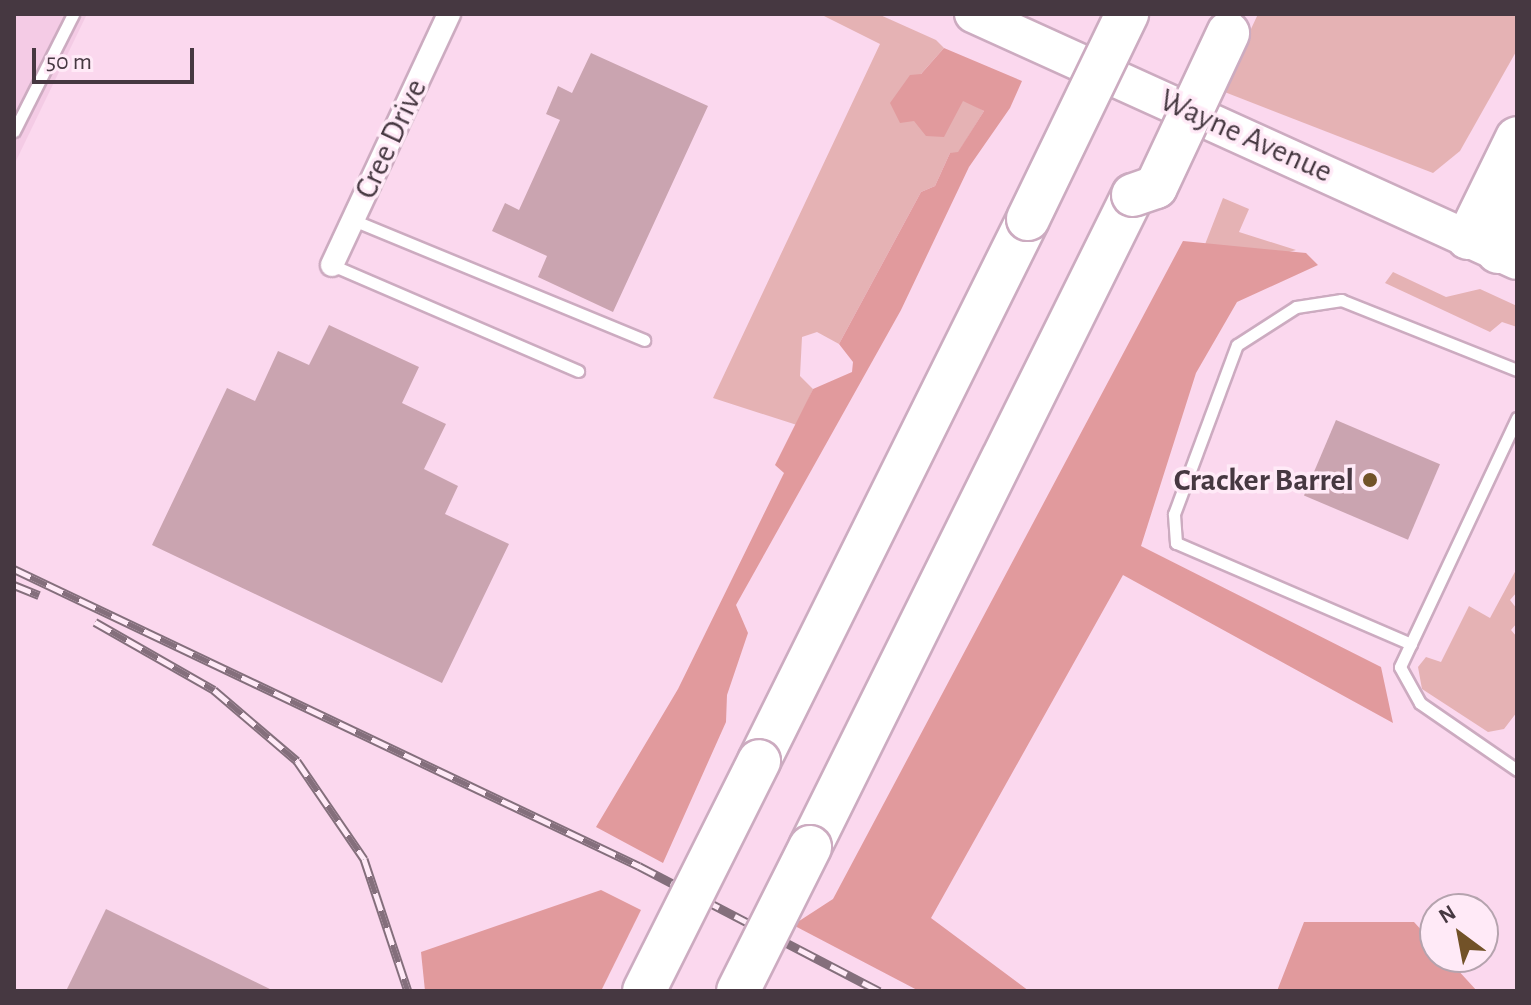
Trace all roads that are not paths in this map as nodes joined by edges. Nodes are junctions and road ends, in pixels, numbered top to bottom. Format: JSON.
{"nodes":[{"id":1,"x":73,"y":14,"type":"edge"},
{"id":2,"x":449,"y":14,"type":"edge"},
{"id":3,"x":973,"y":14,"type":"edge"},
{"id":4,"x":1127,"y":14,"type":"edge"},
{"id":5,"x":1224,"y":22,"type":"edge"},
{"id":6,"x":14,"y":101,"type":"edge"},
{"id":7,"x":26,"y":107,"type":"junction"},
{"id":8,"x":14,"y":131,"type":"edge"},
{"id":9,"x":1517,"y":138,"type":"edge"},
{"id":10,"x":1517,"y":207,"type":"edge"},
{"id":11,"x":353,"y":220,"type":"junction"},
{"id":12,"x":1494,"y":250,"type":"edge"},
{"id":13,"x":332,"y":265,"type":"joint"},
{"id":14,"x":644,"y":340,"type":"dead end"},
{"id":15,"x":1517,"y":370,"type":"edge"},
{"id":16,"x":578,"y":371,"type":"dead end"},
{"id":17,"x":1517,"y":418,"type":"edge"},
{"id":18,"x":1411,"y":644,"type":"junction"},
{"id":19,"x":1517,"y":770,"type":"edge"},
{"id":20,"x":644,"y":991,"type":"edge"},
{"id":21,"x":738,"y":991,"type":"edge"}],
"edges":[{"from":1,"to":7,"type":"lane"},
{"from":2,"to":11,"type":"street","name":"Cree Drive"},
{"from":3,"to":12,"type":"main road","name":"Wayne Avenue"},
{"from":4,"to":20,"type":"highway","bridge":true},
{"from":5,"to":21,"type":"highway","bridge":true},
{"from":6,"to":7,"type":"lane"},
{"from":7,"to":8,"type":"lane"},
{"from":9,"to":12,"type":"highway"},
{"from":10,"to":12,"type":"highway"},
{"from":11,"to":13,"type":"street","name":"Cree Drive"},
{"from":11,"to":14,"type":"lane"},
{"from":13,"to":16,"type":"lane"},
{"from":15,"to":18,"type":"lane"},
{"from":17,"to":18,"type":"lane"},
{"from":18,"to":19,"type":"lane"}]}
